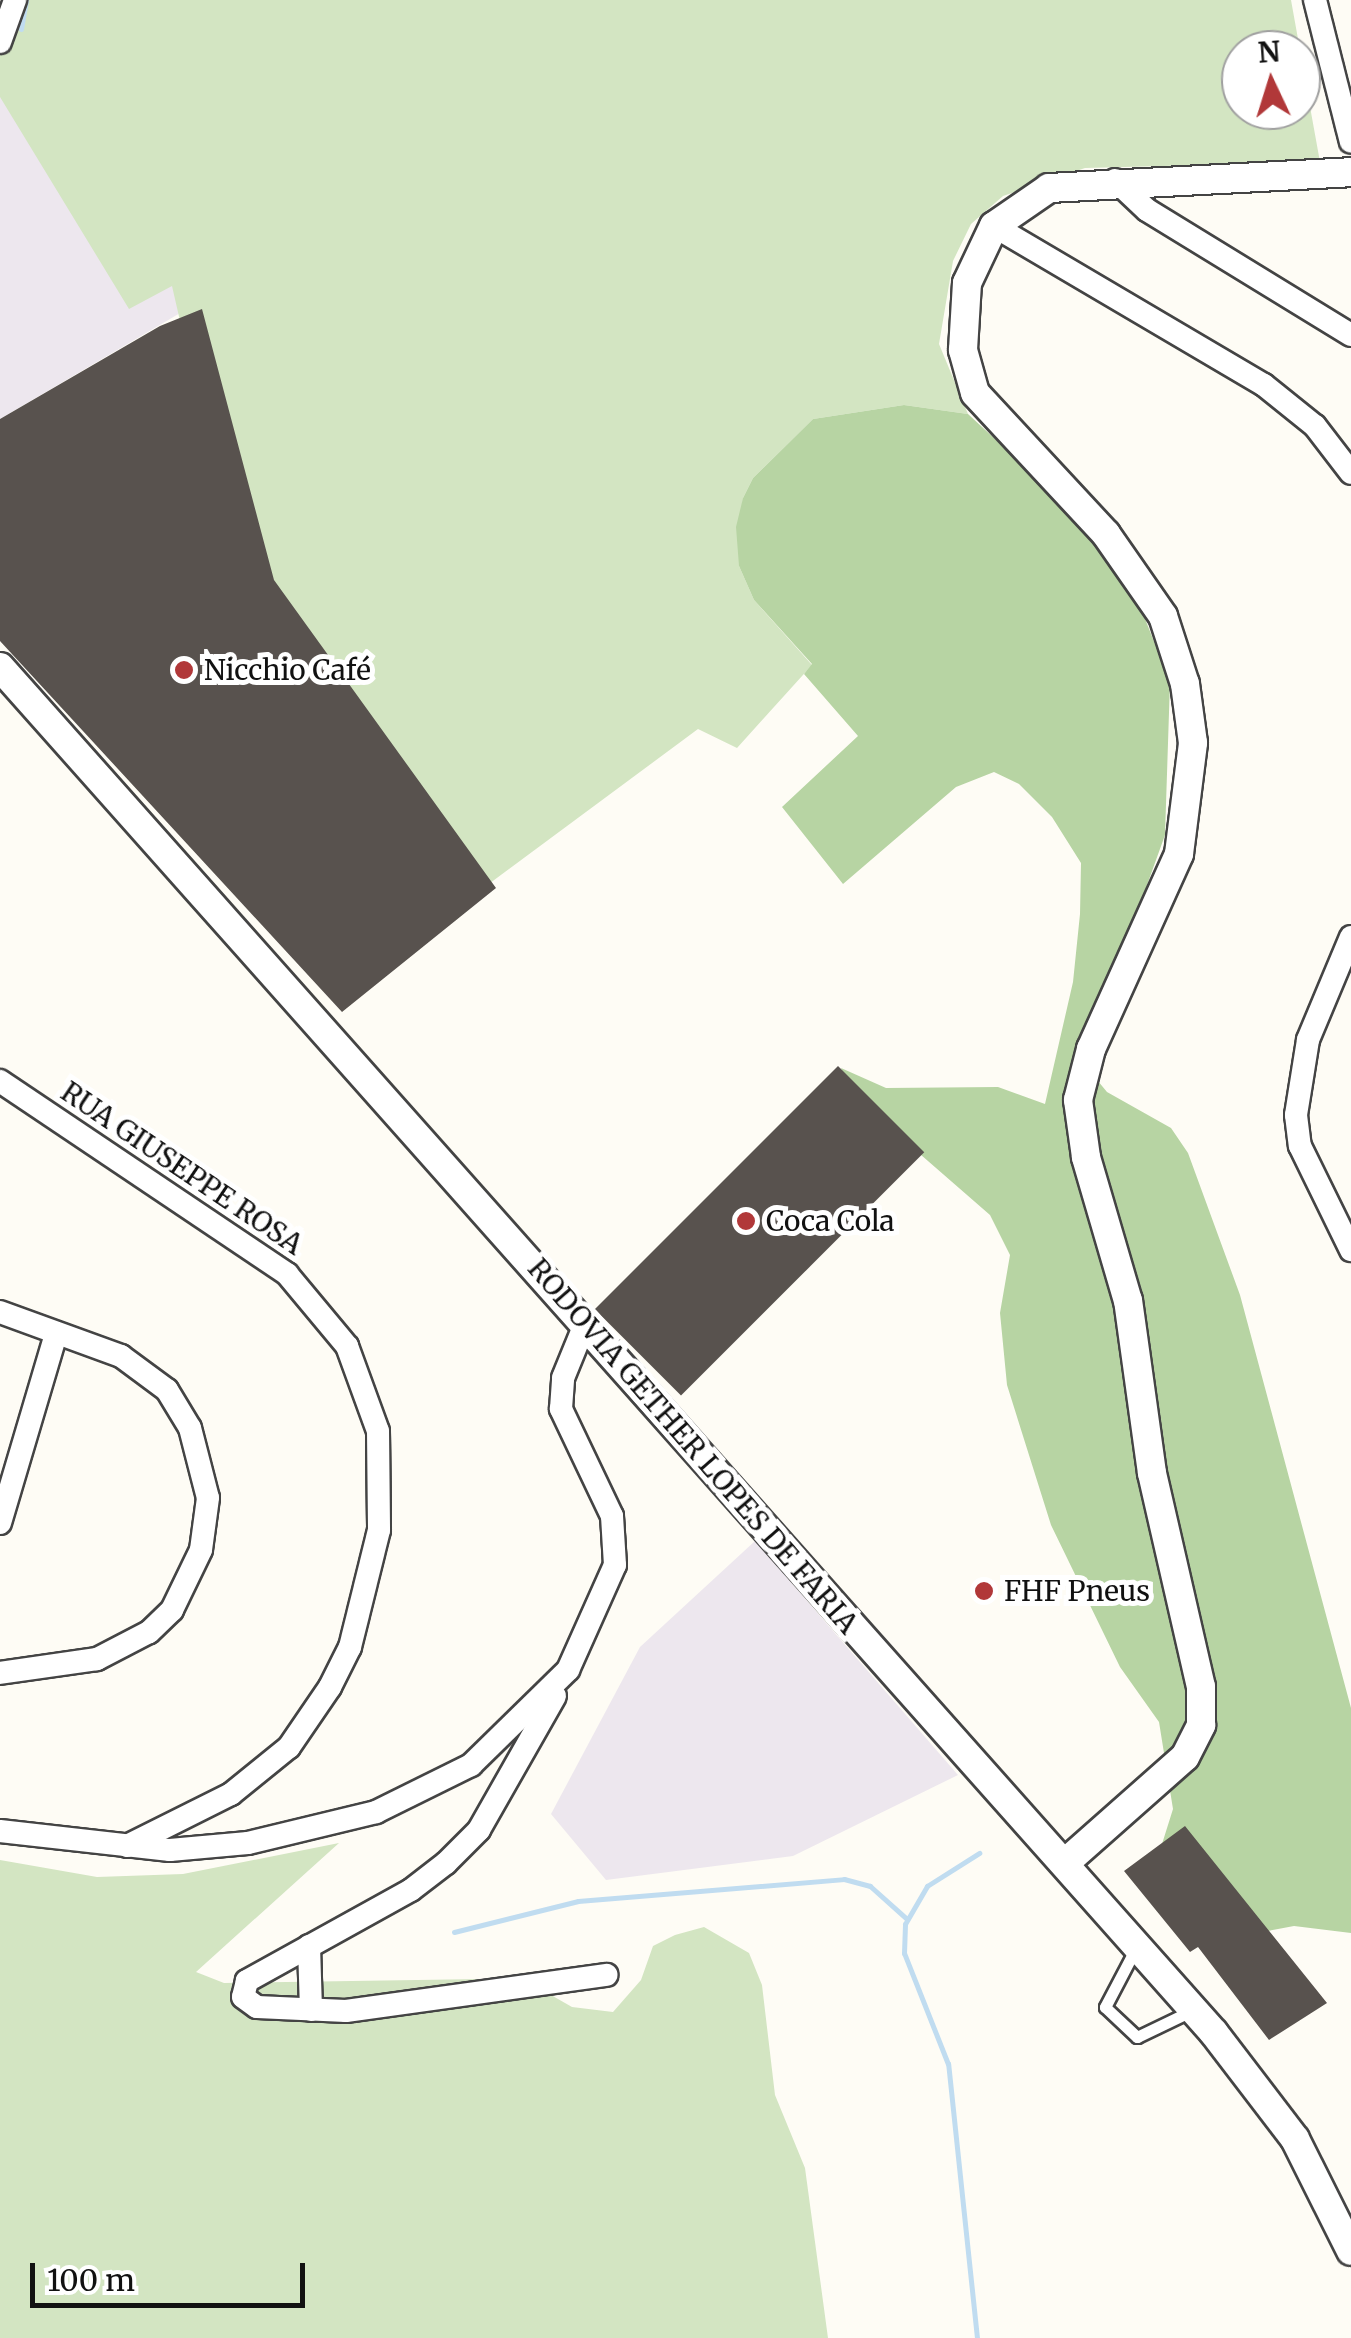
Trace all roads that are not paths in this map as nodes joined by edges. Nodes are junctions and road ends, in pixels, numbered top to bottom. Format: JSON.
{"nodes":[{"id":1,"x":15,"y":0,"type":"edge"},
{"id":2,"x":1315,"y":0,"type":"edge"},
{"id":3,"x":0,"y":42,"type":"edge"},
{"id":4,"x":1340,"y":42,"type":"edge"},
{"id":5,"x":1351,"y":142,"type":"edge"},
{"id":6,"x":1351,"y":172,"type":"edge"},
{"id":7,"x":1115,"y":180,"type":"junction"},
{"id":8,"x":994,"y":226,"type":"junction"},
{"id":9,"x":1351,"y":336,"type":"edge"},
{"id":10,"x":1351,"y":473,"type":"edge"},
{"id":11,"x":0,"y":667,"type":"edge"},
{"id":12,"x":1351,"y":937,"type":"edge"},
{"id":13,"x":0,"y":1081,"type":"edge"},
{"id":14,"x":1351,"y":1250,"type":"edge"},
{"id":15,"x":2,"y":1309,"type":"edge"},
{"id":16,"x":586,"y":1324,"type":"junction"},
{"id":17,"x":56,"y":1334,"type":"junction"},
{"id":18,"x":0,"y":1523,"type":"edge"},
{"id":19,"x":568,"y":1670,"type":"junction"},
{"id":20,"x":0,"y":1673,"type":"edge"},
{"id":21,"x":0,"y":1831,"type":"edge"},
{"id":22,"x":127,"y":1846,"type":"junction"},
{"id":23,"x":1065,"y":1863,"type":"junction"},
{"id":24,"x":309,"y":1946,"type":"junction"},
{"id":25,"x":1137,"y":1946,"type":"junction"},
{"id":26,"x":607,"y":1975,"type":"dead end"},
{"id":27,"x":311,"y":2010,"type":"junction"},
{"id":28,"x":1193,"y":2010,"type":"junction"},
{"id":29,"x":1351,"y":2250,"type":"edge"}],
"edges":[{"from":1,"to":3,"type":"street"},
{"from":2,"to":4,"type":"street"},
{"from":4,"to":5,"type":"street"},
{"from":6,"to":7,"type":"street"},
{"from":7,"to":8,"type":"street"},
{"from":7,"to":9,"type":"street"},
{"from":8,"to":10,"type":"street"},
{"from":8,"to":23,"type":"street"},
{"from":11,"to":16,"type":"street","name":"RODOVIA GETHER LOPES DE FARIA"},
{"from":12,"to":14,"type":"street"},
{"from":13,"to":22,"type":"street","name":"RUA GIUSEPPE ROSA"},
{"from":15,"to":17,"type":"street"},
{"from":16,"to":19,"type":"street"},
{"from":16,"to":23,"type":"street","name":"RODOVIA GETHER LOPES DE FARIA"},
{"from":17,"to":18,"type":"street"},
{"from":17,"to":20,"type":"street"},
{"from":19,"to":22,"type":"street"},
{"from":19,"to":24,"type":"street"},
{"from":21,"to":22,"type":"street"},
{"from":23,"to":25,"type":"street","name":"RODOVIA GETHER LOPES DE FARIA"},
{"from":24,"to":27,"type":"street"},
{"from":24,"to":27,"type":"street"},
{"from":25,"to":28,"type":"street","name":"RODOVIA GETHER LOPES DE FARIA"},
{"from":25,"to":28,"type":"lane"},
{"from":26,"to":27,"type":"street"},
{"from":28,"to":29,"type":"street","name":"RODOVIA GETHER LOPES DE FARIA"}]}
